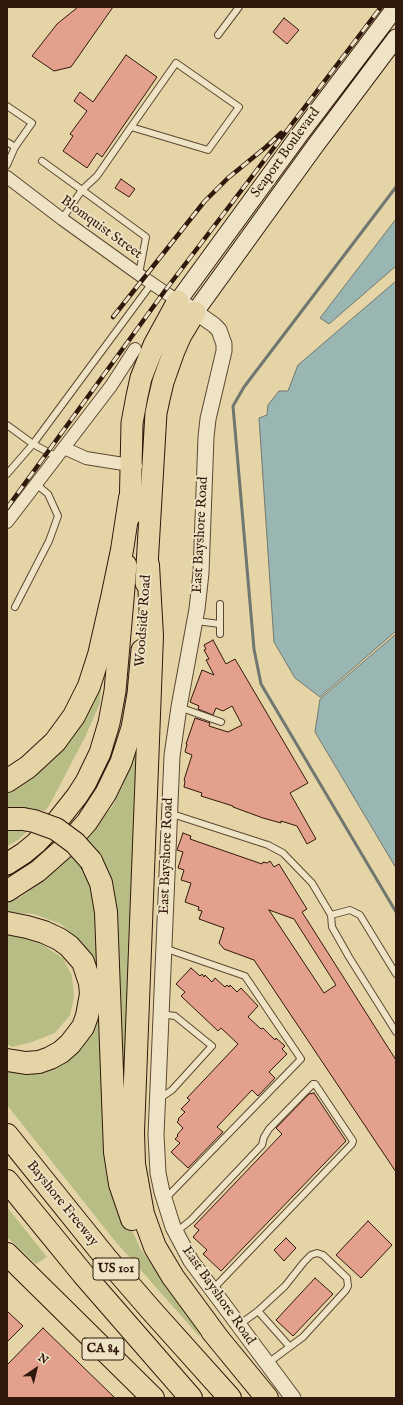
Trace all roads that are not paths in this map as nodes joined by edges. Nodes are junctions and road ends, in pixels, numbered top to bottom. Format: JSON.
{"nodes":[{"id":1,"x":239,"y":7,"type":"edge"},
{"id":2,"x":395,"y":8,"type":"edge"},
{"id":3,"x":218,"y":35,"type":"dead end"},
{"id":4,"x":396,"y":38,"type":"edge"},
{"id":5,"x":7,"y":106,"type":"edge"},
{"id":6,"x":131,"y":127,"type":"junction"},
{"id":7,"x":7,"y":142,"type":"edge"},
{"id":8,"x":15,"y":147,"type":"junction"},
{"id":9,"x":42,"y":161,"type":"dead end"},
{"id":10,"x":7,"y":165,"type":"edge"},
{"id":11,"x":7,"y":177,"type":"edge"},
{"id":12,"x":82,"y":190,"type":"junction"},
{"id":13,"x":62,"y":219,"type":"junction"},
{"id":14,"x":139,"y":274,"type":"junction"},
{"id":15,"x":152,"y":284,"type":"junction"},
{"id":16,"x":187,"y":306,"type":"junction"},
{"id":17,"x":135,"y":349,"type":"dead end"},
{"id":18,"x":7,"y":425,"type":"edge"},
{"id":19,"x":33,"y":444,"type":"junction"},
{"id":20,"x":60,"y":452,"type":"junction"},
{"id":21,"x":131,"y":465,"type":"junction"},
{"id":22,"x":154,"y":467,"type":"junction"},
{"id":23,"x":7,"y":474,"type":"edge"},
{"id":24,"x":36,"y":484,"type":"junction"},
{"id":25,"x":130,"y":498,"type":"junction"},
{"id":26,"x":7,"y":522,"type":"edge"},
{"id":27,"x":148,"y":565,"type":"junction"},
{"id":28,"x":220,"y":604,"type":"dead end"},
{"id":29,"x":15,"y":607,"type":"dead end"},
{"id":30,"x":196,"y":621,"type":"junction"},
{"id":31,"x":220,"y":624,"type":"junction"},
{"id":32,"x":220,"y":634,"type":"dead end"},
{"id":33,"x":179,"y":708,"type":"junction"},
{"id":34,"x":221,"y":722,"type":"dead end"},
{"id":35,"x":7,"y":781,"type":"edge"},
{"id":36,"x":168,"y":813,"type":"junction"},
{"id":37,"x":15,"y":819,"type":"edge"},
{"id":38,"x":7,"y":864,"type":"edge"},
{"id":39,"x":7,"y":891,"type":"edge"},
{"id":40,"x":331,"y":915,"type":"junction"},
{"id":41,"x":7,"y":923,"type":"edge"},
{"id":42,"x":163,"y":947,"type":"junction"},
{"id":43,"x":396,"y":974,"type":"edge"},
{"id":44,"x":161,"y":1014,"type":"junction"},
{"id":45,"x":396,"y":1032,"type":"edge"},
{"id":46,"x":7,"y":1060,"type":"edge"},
{"id":47,"x":157,"y":1100,"type":"junction"},
{"id":48,"x":7,"y":1135,"type":"edge"},
{"id":49,"x":7,"y":1181,"type":"edge"},
{"id":50,"x":164,"y":1200,"type":"junction"},
{"id":51,"x":176,"y":1232,"type":"junction"},
{"id":52,"x":7,"y":1254,"type":"edge"},
{"id":53,"x":212,"y":1290,"type":"junction"},
{"id":54,"x":258,"y":1311,"type":"junction"},
{"id":55,"x":238,"y":1326,"type":"junction"},
{"id":56,"x":220,"y":1341,"type":"junction"},
{"id":57,"x":289,"y":1346,"type":"junction"},
{"id":58,"x":267,"y":1364,"type":"junction"},
{"id":59,"x":153,"y":1398,"type":"edge"},
{"id":60,"x":191,"y":1398,"type":"edge"},
{"id":61,"x":230,"y":1398,"type":"edge"},
{"id":62,"x":267,"y":1398,"type":"edge"},
{"id":63,"x":293,"y":1398,"type":"edge"}],
"edges":[{"from":1,"to":3,"type":"lane"},
{"from":2,"to":16,"type":"main road","name":"Seaport Boulevard"},
{"from":4,"to":16,"type":"main road","name":"Seaport Boulevard"},
{"from":5,"to":8,"type":"lane"},
{"from":6,"to":6,"type":"lane"},
{"from":6,"to":12,"type":"lane"},
{"from":7,"to":8,"type":"lane"},
{"from":8,"to":10,"type":"lane"},
{"from":9,"to":12,"type":"lane"},
{"from":11,"to":13,"type":"street","name":"Blomquist Street"},
{"from":12,"to":13,"type":"lane"},
{"from":12,"to":14,"type":"lane"},
{"from":13,"to":14,"type":"street","name":"Blomquist Street"},
{"from":14,"to":15,"type":"street","name":"Blomquist Street"},
{"from":15,"to":16,"type":"street","name":"Blomquist Street"},
{"from":15,"to":19,"type":"lane"},
{"from":16,"to":21,"type":"highway","name":"Woodside Road"},
{"from":16,"to":22,"type":"highway","name":"Woodside Road"},
{"from":16,"to":30,"type":"street","name":"East Bayshore Road"},
{"from":17,"to":20,"type":"street"},
{"from":18,"to":19,"type":"lane"},
{"from":19,"to":20,"type":"lane"},
{"from":19,"to":23,"type":"lane"},
{"from":20,"to":21,"type":"street"},
{"from":20,"to":24,"type":"street"},
{"from":21,"to":22,"type":"street"},
{"from":21,"to":25,"type":"highway","name":"Woodside Road"},
{"from":22,"to":27,"type":"highway","name":"Woodside Road"},
{"from":24,"to":26,"type":"street"},
{"from":24,"to":29,"type":"lane"},
{"from":25,"to":35,"type":"highway"},
{"from":25,"to":38,"type":"highway","name":"Woodside Road"},
{"from":27,"to":39,"type":"highway","name":"Woodside Road"},
{"from":27,"to":56,"type":"highway"},
{"from":28,"to":31,"type":"lane"},
{"from":30,"to":31,"type":"lane"},
{"from":30,"to":33,"type":"street","name":"East Bayshore Road"},
{"from":31,"to":32,"type":"lane"},
{"from":33,"to":34,"type":"lane"},
{"from":33,"to":36,"type":"street","name":"East Bayshore Road"},
{"from":36,"to":40,"type":"lane"},
{"from":36,"to":42,"type":"street","name":"East Bayshore Road"},
{"from":37,"to":56,"type":"highway","bridge":true},
{"from":40,"to":43,"type":"lane"},
{"from":40,"to":45,"type":"lane"},
{"from":41,"to":46,"type":"highway"},
{"from":42,"to":44,"type":"street","name":"East Bayshore Road"},
{"from":42,"to":50,"type":"lane"},
{"from":44,"to":47,"type":"street","name":"East Bayshore Road"},
{"from":44,"to":47,"type":"lane"},
{"from":47,"to":50,"type":"street","name":"East Bayshore Road"},
{"from":48,"to":61,"type":"highway","name":"Bayshore Freeway","number":"US 101"},
{"from":49,"to":60,"type":"highway","name":"Bayshore Freeway","number":"US 101"},
{"from":50,"to":51,"type":"street","name":"East Bayshore Road"},
{"from":51,"to":53,"type":"street","name":"East Bayshore Road"},
{"from":51,"to":53,"type":"lane"},
{"from":52,"to":59,"type":"highway","number":"CA 84"},
{"from":53,"to":55,"type":"street","name":"East Bayshore Road"},
{"from":54,"to":55,"type":"lane"},
{"from":54,"to":57,"type":"lane"},
{"from":54,"to":57,"type":"lane"},
{"from":55,"to":58,"type":"street","name":"East Bayshore Road"},
{"from":56,"to":62,"type":"highway"},
{"from":57,"to":58,"type":"lane"},
{"from":58,"to":63,"type":"street","name":"East Bayshore Road"}]}
